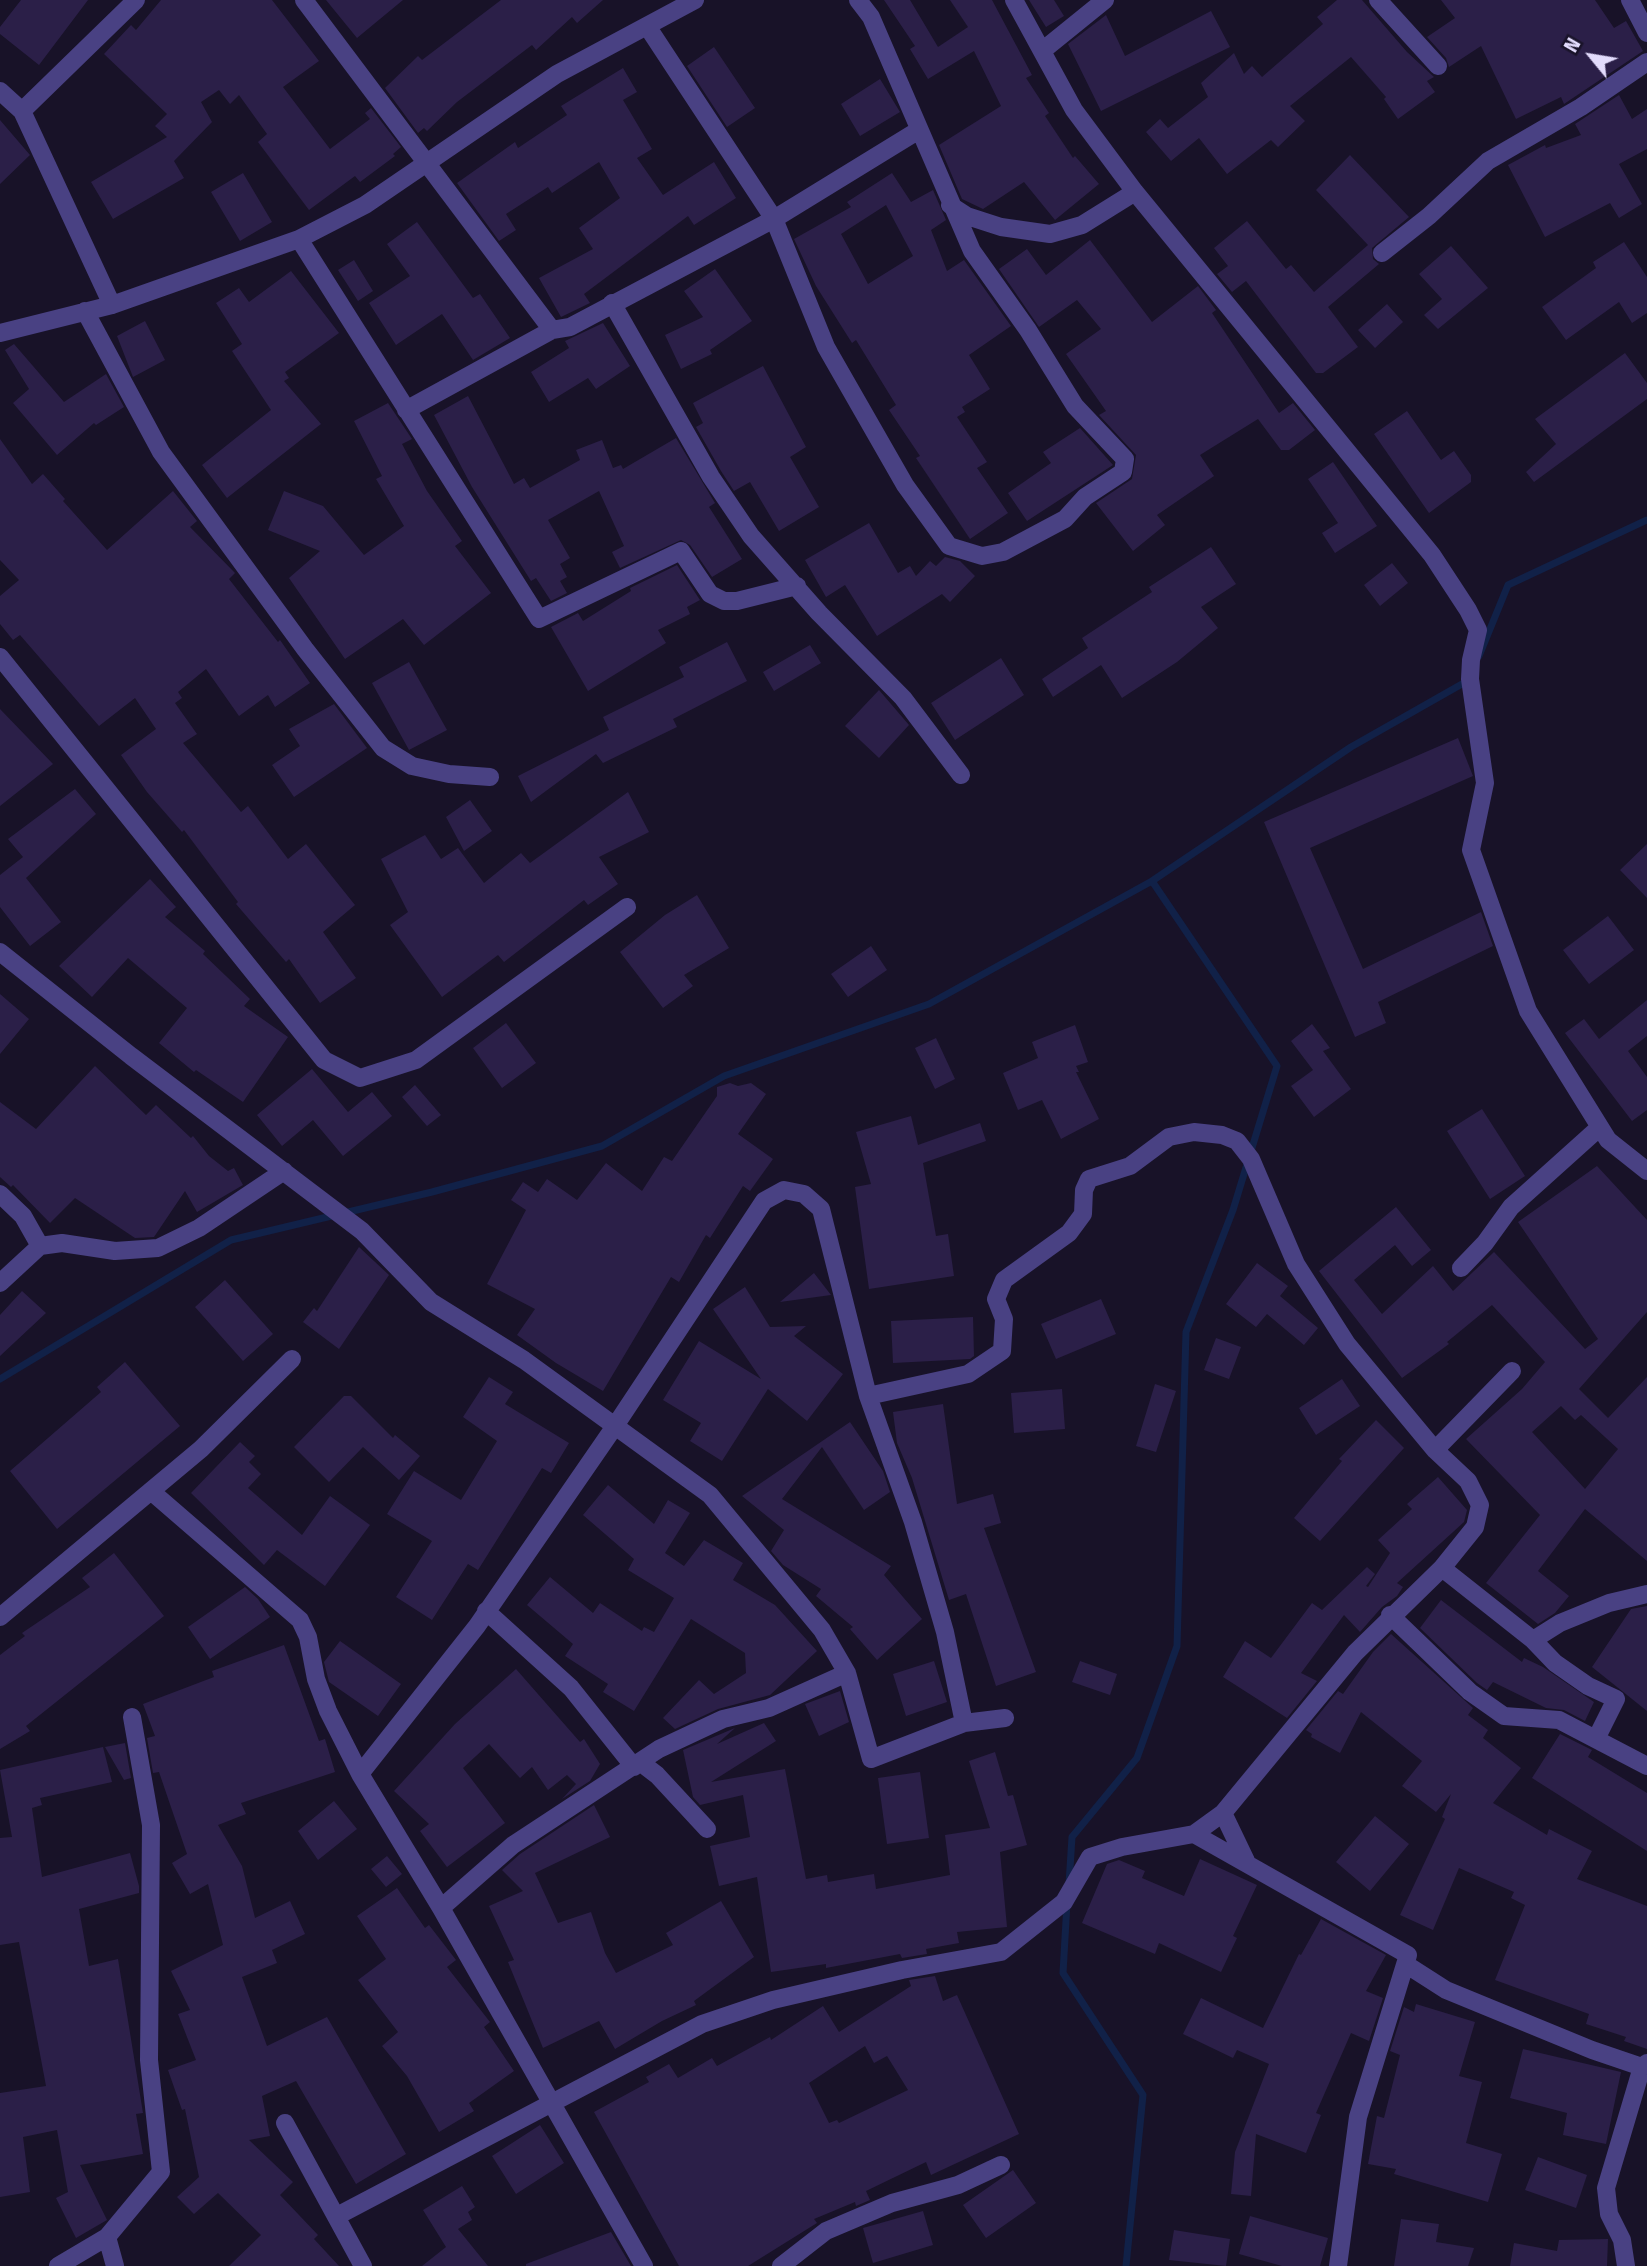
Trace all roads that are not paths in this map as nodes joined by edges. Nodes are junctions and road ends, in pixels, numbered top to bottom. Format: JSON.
{"nodes":[{"id":1,"x":136,"y":0,"type":"edge"},
{"id":2,"x":304,"y":0,"type":"edge"},
{"id":3,"x":695,"y":0,"type":"edge"},
{"id":4,"x":858,"y":0,"type":"edge"},
{"id":5,"x":1014,"y":0,"type":"edge"},
{"id":6,"x":1105,"y":0,"type":"edge"},
{"id":7,"x":1378,"y":0,"type":"edge"},
{"id":8,"x":1630,"y":0,"type":"edge"},
{"id":9,"x":647,"y":26,"type":"junction"},
{"id":10,"x":1647,"y":33,"type":"edge"},
{"id":11,"x":1042,"y":51,"type":"junction"},
{"id":12,"x":1647,"y":62,"type":"edge"},
{"id":13,"x":1437,"y":66,"type":"dead end"},
{"id":14,"x":0,"y":91,"type":"edge"},
{"id":15,"x":22,"y":111,"type":"junction"},
{"id":16,"x":919,"y":130,"type":"junction"},
{"id":17,"x":427,"y":161,"type":"junction"},
{"id":18,"x":1135,"y":192,"type":"junction"},
{"id":19,"x":950,"y":205,"type":"junction"},
{"id":20,"x":774,"y":219,"type":"junction"},
{"id":21,"x":299,"y":239,"type":"junction"},
{"id":22,"x":1382,"y":253,"type":"dead end"},
{"id":23,"x":612,"y":303,"type":"junction"},
{"id":24,"x":113,"y":305,"type":"junction"},
{"id":25,"x":85,"y":311,"type":"junction"},
{"id":26,"x":552,"y":330,"type":"junction"},
{"id":27,"x":0,"y":333,"type":"edge"},
{"id":28,"x":405,"y":410,"type":"junction"},
{"id":29,"x":797,"y":586,"type":"junction"},
{"id":30,"x":0,"y":657,"type":"edge"},
{"id":31,"x":961,"y":775,"type":"dead end"},
{"id":32,"x":491,"y":777,"type":"dead end"},
{"id":33,"x":627,"y":907,"type":"dead end"},
{"id":34,"x":3,"y":958,"type":"edge"},
{"id":35,"x":1600,"y":1127,"type":"junction"},
{"id":36,"x":284,"y":1171,"type":"junction"},
{"id":37,"x":1647,"y":1171,"type":"edge"},
{"id":38,"x":0,"y":1194,"type":"edge"},
{"id":39,"x":40,"y":1246,"type":"junction"},
{"id":40,"x":1461,"y":1268,"type":"dead end"},
{"id":41,"x":0,"y":1283,"type":"edge"},
{"id":42,"x":292,"y":1359,"type":"dead end"},
{"id":43,"x":1512,"y":1371,"type":"dead end"},
{"id":44,"x":868,"y":1396,"type":"junction"},
{"id":45,"x":615,"y":1426,"type":"junction"},
{"id":46,"x":1435,"y":1450,"type":"junction"},
{"id":47,"x":152,"y":1492,"type":"junction"},
{"id":48,"x":1442,"y":1569,"type":"junction"},
{"id":49,"x":1647,"y":1594,"type":"edge"},
{"id":50,"x":486,"y":1611,"type":"junction"},
{"id":51,"x":1390,"y":1615,"type":"junction"},
{"id":52,"x":0,"y":1617,"type":"edge"},
{"id":53,"x":1533,"y":1640,"type":"junction"},
{"id":54,"x":848,"y":1673,"type":"junction"},
{"id":55,"x":132,"y":1717,"type":"dead end"},
{"id":56,"x":1005,"y":1718,"type":"dead end"},
{"id":57,"x":964,"y":1723,"type":"junction"},
{"id":58,"x":1596,"y":1740,"type":"junction"},
{"id":59,"x":637,"y":1765,"type":"junction"},
{"id":60,"x":1647,"y":1766,"type":"edge"},
{"id":61,"x":360,"y":1774,"type":"junction"},
{"id":62,"x":1223,"y":1813,"type":"junction"},
{"id":63,"x":707,"y":1829,"type":"dead end"},
{"id":64,"x":1194,"y":1834,"type":"junction"},
{"id":65,"x":1247,"y":1861,"type":"junction"},
{"id":66,"x":441,"y":1908,"type":"junction"},
{"id":67,"x":1407,"y":1965,"type":"junction"},
{"id":68,"x":1644,"y":2065,"type":"edge"},
{"id":69,"x":550,"y":2103,"type":"junction"},
{"id":70,"x":285,"y":2123,"type":"dead end"},
{"id":71,"x":1001,"y":2165,"type":"dead end"},
{"id":72,"x":337,"y":2216,"type":"junction"},
{"id":73,"x":107,"y":2237,"type":"junction"},
{"id":74,"x":58,"y":2266,"type":"edge"},
{"id":75,"x":116,"y":2266,"type":"edge"},
{"id":76,"x":363,"y":2266,"type":"edge"},
{"id":77,"x":644,"y":2266,"type":"edge"},
{"id":78,"x":781,"y":2266,"type":"edge"},
{"id":79,"x":1338,"y":2266,"type":"edge"},
{"id":80,"x":1626,"y":2266,"type":"edge"}],
"edges":[{"from":1,"to":15,"type":"street"},
{"from":2,"to":17,"type":"street"},
{"from":3,"to":9,"type":"street"},
{"from":4,"to":16,"type":"street"},
{"from":5,"to":11,"type":"street"},
{"from":6,"to":11,"type":"street"},
{"from":7,"to":13,"type":"street"},
{"from":8,"to":10,"type":"street"},
{"from":9,"to":17,"type":"street"},
{"from":9,"to":20,"type":"street"},
{"from":11,"to":18,"type":"street"},
{"from":12,"to":22,"type":"street"},
{"from":14,"to":15,"type":"street"},
{"from":15,"to":24,"type":"street"},
{"from":16,"to":19,"type":"street"},
{"from":16,"to":20,"type":"street"},
{"from":17,"to":21,"type":"street"},
{"from":17,"to":26,"type":"street"},
{"from":18,"to":19,"type":"street"},
{"from":18,"to":35,"type":"street"},
{"from":19,"to":20,"type":"street"},
{"from":20,"to":23,"type":"street"},
{"from":21,"to":24,"type":"street"},
{"from":21,"to":28,"type":"street"},
{"from":23,"to":26,"type":"street"},
{"from":23,"to":29,"type":"street"},
{"from":24,"to":25,"type":"street"},
{"from":25,"to":27,"type":"street"},
{"from":25,"to":32,"type":"street"},
{"from":26,"to":28,"type":"street"},
{"from":28,"to":29,"type":"street"},
{"from":29,"to":31,"type":"street"},
{"from":30,"to":33,"type":"street"},
{"from":34,"to":36,"type":"street"},
{"from":35,"to":37,"type":"street"},
{"from":35,"to":40,"type":"street"},
{"from":36,"to":39,"type":"street"},
{"from":36,"to":45,"type":"street"},
{"from":38,"to":39,"type":"street"},
{"from":39,"to":41,"type":"street"},
{"from":42,"to":47,"type":"street"},
{"from":43,"to":46,"type":"street"},
{"from":44,"to":45,"type":"street"},
{"from":44,"to":46,"type":"street"},
{"from":44,"to":57,"type":"street"},
{"from":45,"to":50,"type":"street"},
{"from":45,"to":54,"type":"street"},
{"from":46,"to":48,"type":"street"},
{"from":47,"to":52,"type":"street"},
{"from":47,"to":61,"type":"street"},
{"from":48,"to":51,"type":"street"},
{"from":48,"to":53,"type":"street"},
{"from":49,"to":53,"type":"street"},
{"from":50,"to":59,"type":"street"},
{"from":50,"to":61,"type":"street"},
{"from":51,"to":58,"type":"street"},
{"from":51,"to":62,"type":"street"},
{"from":53,"to":58,"type":"street"},
{"from":54,"to":57,"type":"street"},
{"from":54,"to":59,"type":"street"},
{"from":55,"to":73,"type":"street"},
{"from":56,"to":57,"type":"street"},
{"from":58,"to":60,"type":"street"},
{"from":59,"to":63,"type":"street"},
{"from":59,"to":66,"type":"street"},
{"from":61,"to":66,"type":"street"},
{"from":62,"to":64,"type":"street"},
{"from":62,"to":65,"type":"street"},
{"from":64,"to":65,"type":"street"},
{"from":64,"to":69,"type":"street"},
{"from":65,"to":67,"type":"street"},
{"from":66,"to":69,"type":"street"},
{"from":67,"to":68,"type":"street"},
{"from":67,"to":79,"type":"street"},
{"from":68,"to":80,"type":"street"},
{"from":69,"to":72,"type":"street"},
{"from":69,"to":77,"type":"street"},
{"from":70,"to":72,"type":"street"},
{"from":71,"to":78,"type":"street"},
{"from":72,"to":76,"type":"street"},
{"from":73,"to":74,"type":"street"},
{"from":73,"to":75,"type":"street"}]}
